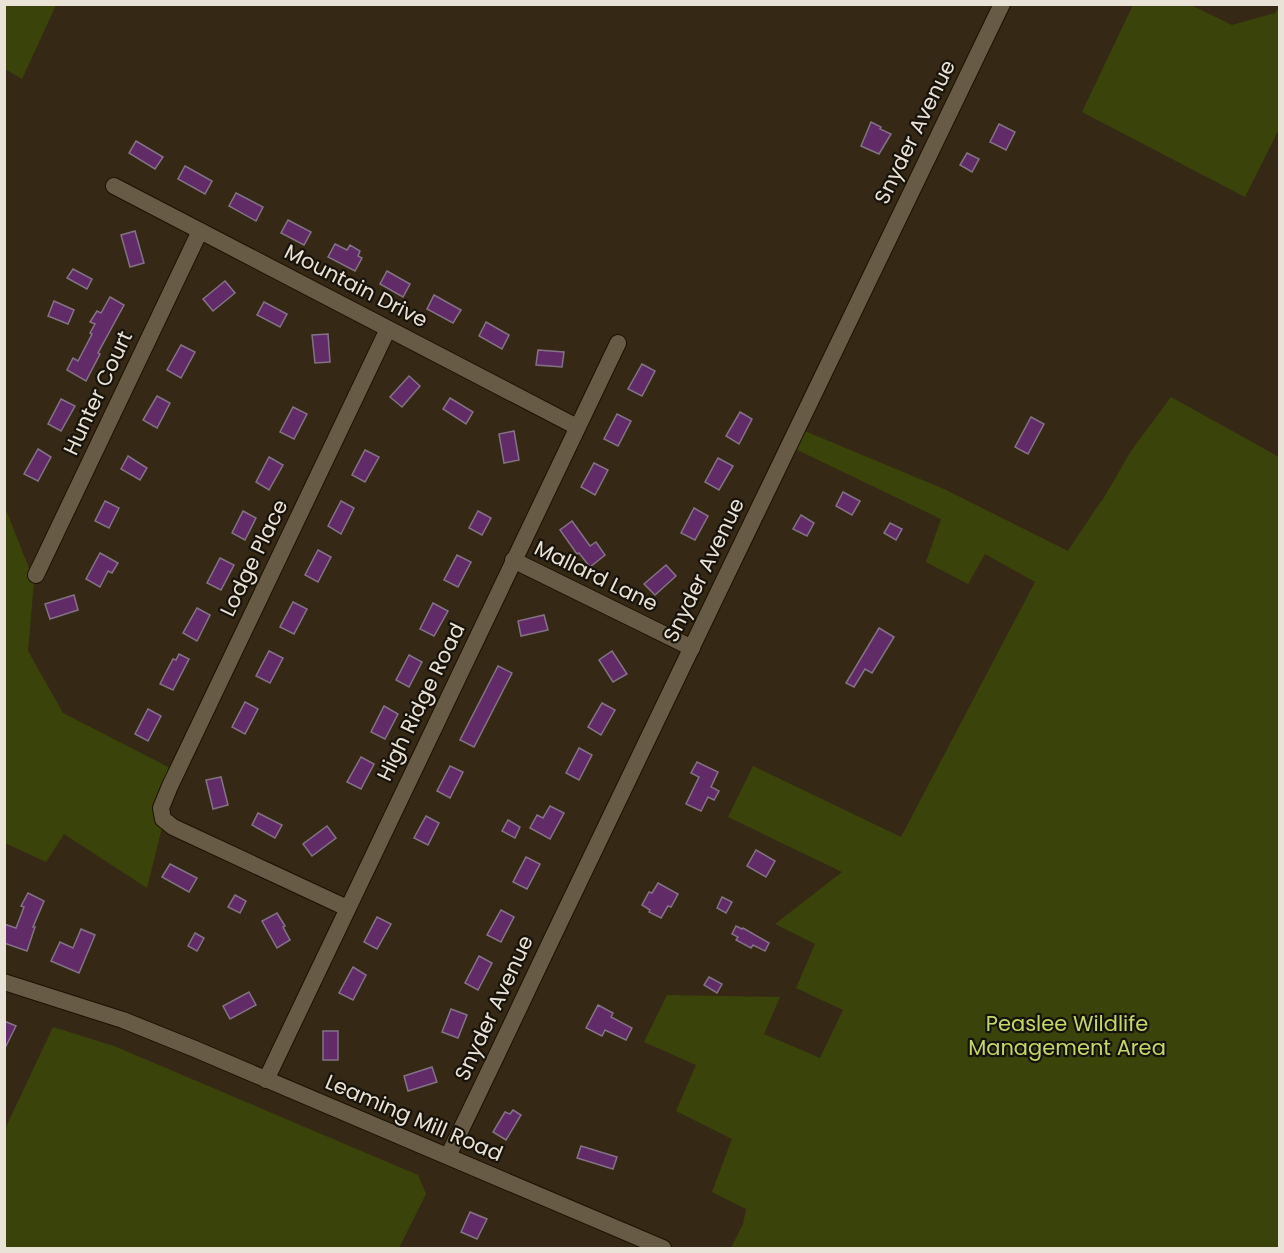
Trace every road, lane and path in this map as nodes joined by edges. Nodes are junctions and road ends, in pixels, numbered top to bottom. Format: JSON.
{"nodes":[{"id":1,"x":1002,"y":4,"type":"edge"},
{"id":2,"x":114,"y":186,"type":"dead end"},
{"id":3,"x":200,"y":231,"type":"junction"},
{"id":4,"x":388,"y":329,"type":"junction"},
{"id":5,"x":618,"y":343,"type":"dead end"},
{"id":6,"x":577,"y":427,"type":"junction"},
{"id":7,"x":513,"y":560,"type":"junction"},
{"id":8,"x":36,"y":575,"type":"dead end"},
{"id":9,"x":692,"y":648,"type":"junction"},
{"id":10,"x":347,"y":908,"type":"junction"},
{"id":11,"x":4,"y":982,"type":"edge"},
{"id":12,"x":266,"y":1080,"type":"junction"},
{"id":13,"x":448,"y":1155,"type":"junction"},
{"id":14,"x":663,"y":1248,"type":"edge"}],
"edges":[{"from":1,"to":9,"type":"street","name":"Snyder Avenue"},
{"from":2,"to":3,"type":"street","name":"Mountain Drive"},
{"from":3,"to":4,"type":"street","name":"Mountain Drive"},
{"from":3,"to":8,"type":"street","name":"Hunter Court"},
{"from":4,"to":6,"type":"street","name":"Mountain Drive"},
{"from":4,"to":10,"type":"street","name":"Lodge Place"},
{"from":5,"to":6,"type":"street","name":"High Ridge Road"},
{"from":6,"to":7,"type":"street","name":"High Ridge Road"},
{"from":7,"to":9,"type":"street","name":"Mallard Lane"},
{"from":7,"to":10,"type":"street","name":"High Ridge Road"},
{"from":9,"to":13,"type":"street","name":"Snyder Avenue"},
{"from":10,"to":12,"type":"street","name":"High Ridge Road"},
{"from":11,"to":12,"type":"street","name":"Leaming Mill Road"},
{"from":12,"to":13,"type":"street","name":"Leaming Mill Road"},
{"from":13,"to":14,"type":"street","name":"Leaming Mill Road"}]}
